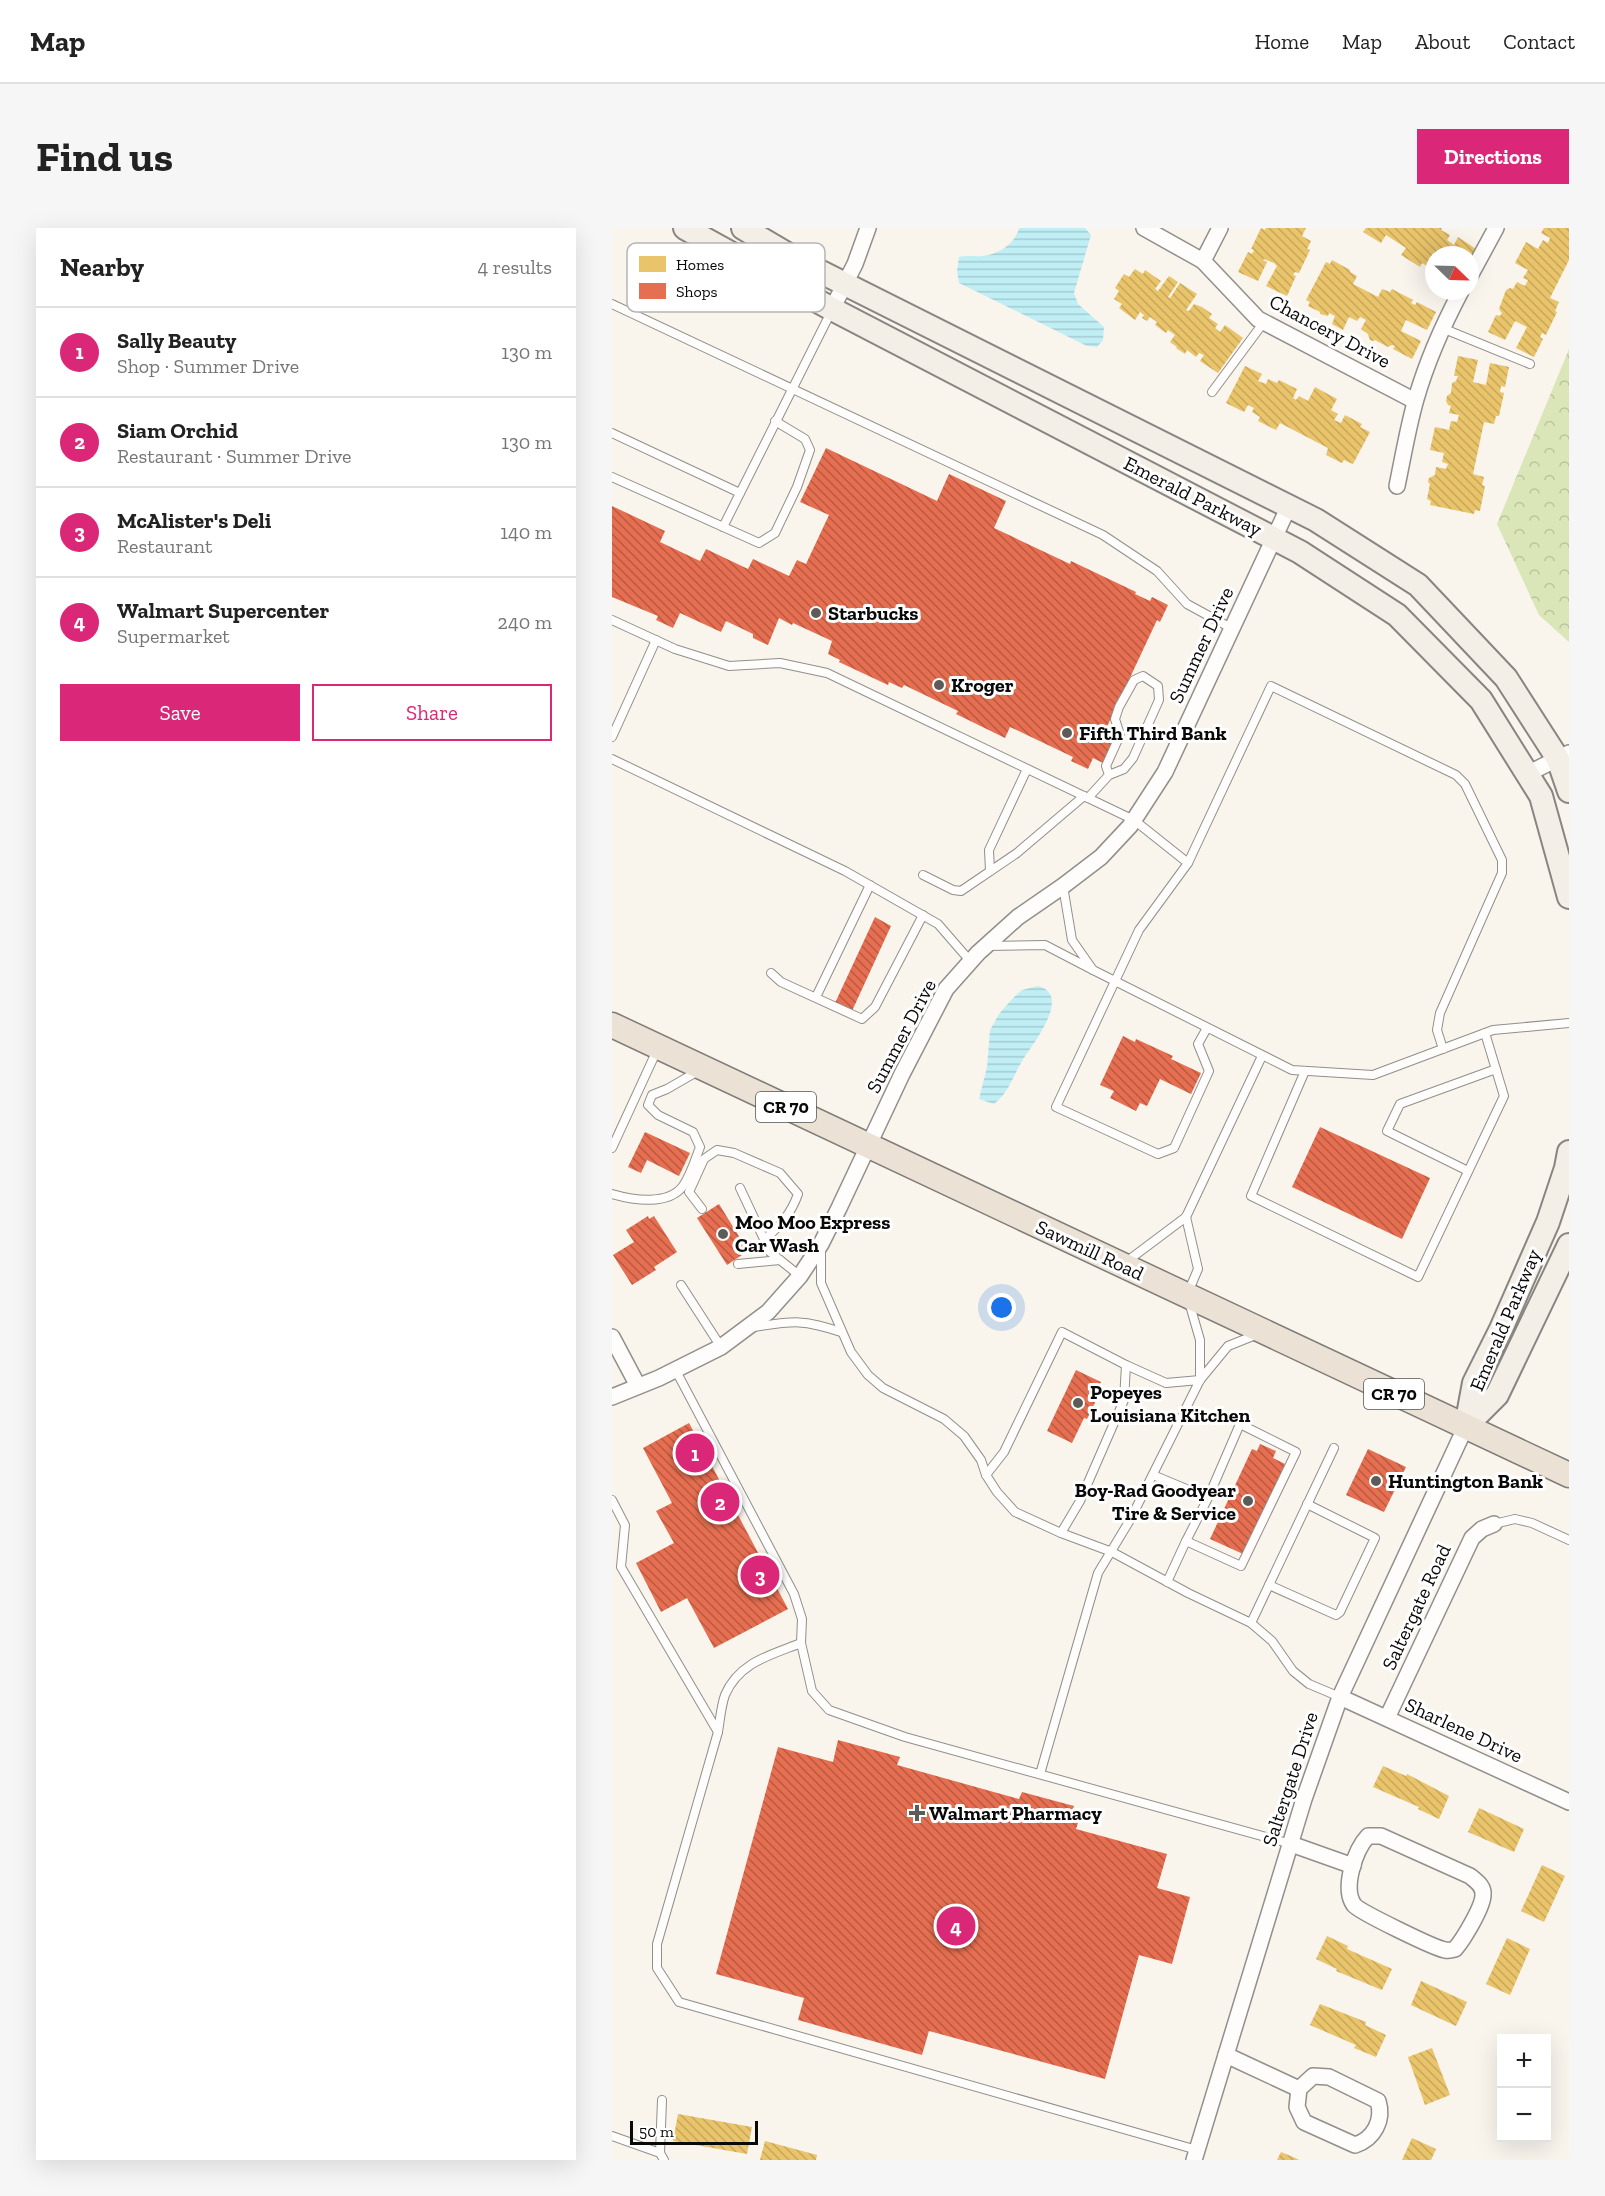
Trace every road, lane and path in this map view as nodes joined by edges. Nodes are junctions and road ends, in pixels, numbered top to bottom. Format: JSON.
{"nodes":[{"id":1,"x":685,"y":228,"type":"edge"},
{"id":2,"x":743,"y":228,"type":"edge"},
{"id":3,"x":868,"y":228,"type":"edge"},
{"id":4,"x":1144,"y":228,"type":"edge"},
{"id":5,"x":1220,"y":228,"type":"edge"},
{"id":6,"x":1496,"y":228,"type":"edge"},
{"id":7,"x":712,"y":243,"type":"edge"},
{"id":8,"x":768,"y":243,"type":"edge"},
{"id":9,"x":1479,"y":259,"type":"edge"},
{"id":10,"x":1203,"y":261,"type":"junction"},
{"id":11,"x":825,"y":273,"type":"edge"},
{"id":12,"x":846,"y":283,"type":"junction"},
{"id":13,"x":1456,"y":300,"type":"edge"},
{"id":14,"x":612,"y":304,"type":"edge"},
{"id":15,"x":825,"y":305,"type":"edge"},
{"id":16,"x":832,"y":309,"type":"junction"},
{"id":17,"x":627,"y":311,"type":"edge"},
{"id":18,"x":629,"y":312,"type":"edge"},
{"id":19,"x":1264,"y":322,"type":"junction"},
{"id":20,"x":1442,"y":328,"type":"junction"},
{"id":21,"x":1530,"y":364,"type":"dead end"},
{"id":22,"x":793,"y":389,"type":"junction"},
{"id":23,"x":1212,"y":392,"type":"dead end"},
{"id":24,"x":1415,"y":401,"type":"junction"},
{"id":25,"x":776,"y":421,"type":"junction"},
{"id":26,"x":612,"y":433,"type":"edge"},
{"id":27,"x":612,"y":477,"type":"edge"},
{"id":28,"x":1397,"y":486,"type":"dead end"},
{"id":29,"x":740,"y":493,"type":"junction"},
{"id":30,"x":1289,"y":506,"type":"junction"},
{"id":31,"x":723,"y":527,"type":"junction"},
{"id":32,"x":1273,"y":537,"type":"junction"},
{"id":33,"x":612,"y":620,"type":"edge"},
{"id":34,"x":1231,"y":628,"type":"junction"},
{"id":35,"x":656,"y":640,"type":"junction"},
{"id":36,"x":612,"y":738,"type":"edge"},
{"id":37,"x":1563,"y":756,"type":"edge"},
{"id":38,"x":612,"y":759,"type":"edge"},
{"id":39,"x":1027,"y":768,"type":"junction"},
{"id":40,"x":1527,"y":774,"type":"junction"},
{"id":41,"x":1108,"y":775,"type":"junction"},
{"id":42,"x":1569,"y":791,"type":"edge"},
{"id":43,"x":1086,"y":797,"type":"junction"},
{"id":44,"x":1134,"y":820,"type":"junction"},
{"id":45,"x":1188,"y":863,"type":"junction"},
{"id":46,"x":990,"y":871,"type":"junction"},
{"id":47,"x":923,"y":875,"type":"dead end"},
{"id":48,"x":870,"y":885,"type":"junction"},
{"id":49,"x":1063,"y":886,"type":"junction"},
{"id":50,"x":1569,"y":897,"type":"edge"},
{"id":51,"x":923,"y":915,"type":"junction"},
{"id":52,"x":987,"y":946,"type":"junction"},
{"id":53,"x":971,"y":962,"type":"junction"},
{"id":54,"x":1094,"y":970,"type":"junction"},
{"id":55,"x":771,"y":973,"type":"dead end"},
{"id":56,"x":1114,"y":981,"type":"junction"},
{"id":57,"x":816,"y":997,"type":"junction"},
{"id":58,"x":1569,"y":1023,"type":"edge"},
{"id":59,"x":612,"y":1025,"type":"edge"},
{"id":60,"x":1207,"y":1028,"type":"junction"},
{"id":61,"x":1485,"y":1033,"type":"junction"},
{"id":62,"x":659,"y":1047,"type":"junction"},
{"id":63,"x":1443,"y":1049,"type":"junction"},
{"id":64,"x":1262,"y":1056,"type":"junction"},
{"id":65,"x":703,"y":1068,"type":"junction"},
{"id":66,"x":1496,"y":1069,"type":"junction"},
{"id":67,"x":1305,"y":1071,"type":"junction"},
{"id":68,"x":869,"y":1144,"type":"junction"},
{"id":69,"x":612,"y":1148,"type":"edge"},
{"id":70,"x":1569,"y":1152,"type":"edge"},
{"id":71,"x":1468,"y":1171,"type":"junction"},
{"id":72,"x":740,"y":1188,"type":"dead end"},
{"id":73,"x":612,"y":1194,"type":"edge"},
{"id":74,"x":702,"y":1209,"type":"dead end"},
{"id":75,"x":1186,"y":1217,"type":"junction"},
{"id":76,"x":764,"y":1240,"type":"junction"},
{"id":77,"x":820,"y":1244,"type":"junction"},
{"id":78,"x":1569,"y":1245,"type":"edge"},
{"id":79,"x":780,"y":1260,"type":"junction"},
{"id":80,"x":738,"y":1264,"type":"dead end"},
{"id":81,"x":1122,"y":1265,"type":"junction"},
{"id":82,"x":800,"y":1276,"type":"junction"},
{"id":83,"x":681,"y":1285,"type":"dead end"},
{"id":84,"x":1187,"y":1295,"type":"junction"},
{"id":85,"x":750,"y":1327,"type":"junction"},
{"id":86,"x":841,"y":1332,"type":"junction"},
{"id":87,"x":1265,"y":1332,"type":"junction"},
{"id":88,"x":612,"y":1337,"type":"edge"},
{"id":89,"x":722,"y":1347,"type":"junction"},
{"id":90,"x":1126,"y":1365,"type":"junction"},
{"id":91,"x":675,"y":1369,"type":"junction"},
{"id":92,"x":1200,"y":1380,"type":"junction"},
{"id":93,"x":638,"y":1386,"type":"junction"},
{"id":94,"x":612,"y":1397,"type":"edge"},
{"id":95,"x":1466,"y":1426,"type":"junction"},
{"id":96,"x":1334,"y":1448,"type":"dead end"},
{"id":97,"x":1153,"y":1474,"type":"junction"},
{"id":98,"x":986,"y":1475,"type":"junction"},
{"id":99,"x":1569,"y":1475,"type":"edge"},
{"id":100,"x":1208,"y":1498,"type":"junction"},
{"id":101,"x":612,"y":1500,"type":"edge"},
{"id":102,"x":1307,"y":1504,"type":"junction"},
{"id":103,"x":1494,"y":1524,"type":"joint"},
{"id":104,"x":1061,"y":1533,"type":"junction"},
{"id":105,"x":1569,"y":1540,"type":"edge"},
{"id":106,"x":1186,"y":1542,"type":"junction"},
{"id":107,"x":1112,"y":1552,"type":"junction"},
{"id":108,"x":1167,"y":1582,"type":"junction"},
{"id":109,"x":1269,"y":1585,"type":"junction"},
{"id":110,"x":1251,"y":1623,"type":"junction"},
{"id":111,"x":801,"y":1643,"type":"junction"},
{"id":112,"x":1340,"y":1697,"type":"junction"},
{"id":113,"x":1387,"y":1718,"type":"junction"},
{"id":114,"x":718,"y":1732,"type":"junction"},
{"id":115,"x":1040,"y":1774,"type":"junction"},
{"id":116,"x":1569,"y":1802,"type":"edge"},
{"id":117,"x":1290,"y":1844,"type":"junction"},
{"id":118,"x":1353,"y":1866,"type":"junction"},
{"id":119,"x":1226,"y":2055,"type":"junction"},
{"id":120,"x":1299,"y":2089,"type":"junction"},
{"id":121,"x":662,"y":2100,"type":"dead end"},
{"id":122,"x":612,"y":2136,"type":"edge"},
{"id":123,"x":1196,"y":2155,"type":"edge"},
{"id":124,"x":662,"y":2157,"type":"edge"}],
"edges":[{"from":1,"to":7,"type":"main road","name":"Emerald Parkway"},
{"from":2,"to":8,"type":"main road","name":"Emerald Parkway"},
{"from":3,"to":12,"type":"street"},
{"from":4,"to":10,"type":"street","name":"Chancery Drive"},
{"from":5,"to":10,"type":"street"},
{"from":6,"to":9,"type":"street"},
{"from":10,"to":19,"type":"street","name":"Chancery Drive"},
{"from":11,"to":12,"type":"main road","name":"Emerald Parkway"},
{"from":12,"to":16,"type":"street"},
{"from":12,"to":30,"type":"main road","name":"Emerald Parkway"},
{"from":13,"to":20,"type":"street"},
{"from":14,"to":17,"type":"lane"},
{"from":15,"to":16,"type":"main road","name":"Emerald Parkway"},
{"from":16,"to":22,"type":"lane"},
{"from":16,"to":32,"type":"main road","name":"Emerald Parkway"},
{"from":18,"to":22,"type":"lane"},
{"from":19,"to":23,"type":"lane"},
{"from":19,"to":24,"type":"street","name":"Chancery Drive"},
{"from":20,"to":21,"type":"lane"},
{"from":20,"to":24,"type":"street"},
{"from":22,"to":25,"type":"lane"},
{"from":22,"to":34,"type":"lane"},
{"from":24,"to":28,"type":"street"},
{"from":25,"to":29,"type":"lane"},
{"from":25,"to":31,"type":"lane"},
{"from":26,"to":29,"type":"lane"},
{"from":27,"to":31,"type":"lane"},
{"from":29,"to":31,"type":"lane"},
{"from":30,"to":32,"type":"street","name":"Summer Drive"},
{"from":30,"to":37,"type":"main road","name":"Emerald Parkway"},
{"from":32,"to":34,"type":"street","name":"Summer Drive"},
{"from":32,"to":40,"type":"main road","name":"Emerald Parkway"},
{"from":33,"to":35,"type":"lane"},
{"from":34,"to":44,"type":"street","name":"Summer Drive"},
{"from":35,"to":36,"type":"lane"},
{"from":35,"to":39,"type":"lane"},
{"from":37,"to":40,"type":"street"},
{"from":37,"to":42,"type":"main road","name":"Emerald Parkway"},
{"from":38,"to":48,"type":"lane"},
{"from":39,"to":43,"type":"lane"},
{"from":39,"to":46,"type":"lane"},
{"from":40,"to":50,"type":"main road","name":"Emerald Parkway"},
{"from":41,"to":41,"type":"lane"},
{"from":41,"to":43,"type":"lane"},
{"from":43,"to":44,"type":"lane"},
{"from":43,"to":46,"type":"lane"},
{"from":44,"to":45,"type":"lane"},
{"from":44,"to":49,"type":"street","name":"Summer Drive"},
{"from":45,"to":56,"type":"lane"},
{"from":45,"to":63,"type":"lane"},
{"from":46,"to":47,"type":"lane"},
{"from":48,"to":51,"type":"lane"},
{"from":48,"to":57,"type":"lane"},
{"from":49,"to":52,"type":"street","name":"Summer Drive"},
{"from":49,"to":54,"type":"lane"},
{"from":51,"to":53,"type":"lane"},
{"from":51,"to":57,"type":"lane"},
{"from":52,"to":53,"type":"street","name":"Summer Drive"},
{"from":52,"to":54,"type":"lane"},
{"from":53,"to":68,"type":"street","name":"Summer Drive"},
{"from":54,"to":56,"type":"lane"},
{"from":55,"to":57,"type":"lane"},
{"from":56,"to":60,"type":"lane"},
{"from":56,"to":60,"type":"lane"},
{"from":58,"to":61,"type":"lane"},
{"from":59,"to":62,"type":"main road","name":"Sawmill Road","number":"CR 70"},
{"from":60,"to":64,"type":"lane"},
{"from":61,"to":63,"type":"lane"},
{"from":61,"to":66,"type":"lane"},
{"from":62,"to":65,"type":"main road","name":"Sawmill Road","number":"CR 70"},
{"from":62,"to":69,"type":"lane"},
{"from":63,"to":67,"type":"lane"},
{"from":64,"to":67,"type":"lane"},
{"from":64,"to":75,"type":"lane"},
{"from":65,"to":68,"type":"main road","name":"Sawmill Road","number":"CR 70"},
{"from":65,"to":73,"type":"lane"},
{"from":66,"to":71,"type":"lane"},
{"from":66,"to":71,"type":"lane"},
{"from":67,"to":71,"type":"lane"},
{"from":68,"to":77,"type":"street","name":"Summer Drive"},
{"from":68,"to":81,"type":"main road","name":"Sawmill Road","number":"CR 70"},
{"from":70,"to":95,"type":"main road","name":"Emerald Parkway"},
{"from":72,"to":76,"type":"lane"},
{"from":74,"to":76,"type":"lane"},
{"from":75,"to":81,"type":"lane"},
{"from":75,"to":84,"type":"lane"},
{"from":76,"to":79,"type":"lane"},
{"from":77,"to":82,"type":"street","name":"Summer Drive"},
{"from":77,"to":86,"type":"lane"},
{"from":78,"to":95,"type":"main road","name":"Emerald Parkway"},
{"from":79,"to":80,"type":"lane"},
{"from":79,"to":82,"type":"lane"},
{"from":81,"to":84,"type":"main road","name":"Sawmill Road","number":"CR 70"},
{"from":82,"to":85,"type":"street","name":"Summer Drive"},
{"from":83,"to":89,"type":"lane"},
{"from":84,"to":87,"type":"main road","name":"Sawmill Road","number":"CR 70"},
{"from":84,"to":92,"type":"lane"},
{"from":85,"to":86,"type":"lane"},
{"from":85,"to":89,"type":"street","name":"Summer Drive"},
{"from":86,"to":98,"type":"lane"},
{"from":87,"to":92,"type":"lane"},
{"from":87,"to":95,"type":"main road","name":"Sawmill Road","number":"CR 70"},
{"from":88,"to":93,"type":"street"},
{"from":89,"to":91,"type":"street","name":"Summer Drive"},
{"from":90,"to":92,"type":"lane"},
{"from":90,"to":98,"type":"lane"},
{"from":90,"to":104,"type":"lane"},
{"from":91,"to":93,"type":"street","name":"Summer Drive"},
{"from":91,"to":111,"type":"lane"},
{"from":92,"to":97,"type":"lane"},
{"from":93,"to":94,"type":"street","name":"Summer Drive"},
{"from":95,"to":99,"type":"main road","name":"Sawmill Road","number":"CR 70"},
{"from":95,"to":112,"type":"street","name":"Saltergate Drive"},
{"from":96,"to":102,"type":"lane"},
{"from":97,"to":100,"type":"lane"},
{"from":97,"to":107,"type":"lane"},
{"from":98,"to":104,"type":"lane"},
{"from":100,"to":106,"type":"lane"},
{"from":100,"to":106,"type":"lane"},
{"from":101,"to":114,"type":"lane"},
{"from":102,"to":109,"type":"lane"},
{"from":102,"to":109,"type":"lane"},
{"from":103,"to":105,"type":"lane"},
{"from":103,"to":113,"type":"street","name":"Saltergate Road"},
{"from":104,"to":107,"type":"lane"},
{"from":106,"to":108,"type":"lane"},
{"from":107,"to":108,"type":"lane"},
{"from":107,"to":115,"type":"lane"},
{"from":108,"to":110,"type":"lane"},
{"from":109,"to":110,"type":"lane"},
{"from":110,"to":112,"type":"lane"},
{"from":111,"to":114,"type":"lane"},
{"from":111,"to":115,"type":"lane"},
{"from":112,"to":113,"type":"street","name":"Sharlene Drive"},
{"from":112,"to":117,"type":"street","name":"Saltergate Drive"},
{"from":113,"to":116,"type":"street","name":"Sharlene Drive"},
{"from":114,"to":123,"type":"lane"},
{"from":115,"to":117,"type":"lane"},
{"from":117,"to":118,"type":"street"},
{"from":117,"to":119,"type":"street","name":"Saltergate Drive"},
{"from":118,"to":118,"type":"street"},
{"from":119,"to":120,"type":"street"},
{"from":119,"to":123,"type":"street","name":"Saltergate Drive"},
{"from":120,"to":120,"type":"street"},
{"from":121,"to":124,"type":"lane"},
{"from":122,"to":124,"type":"lane"}]}
